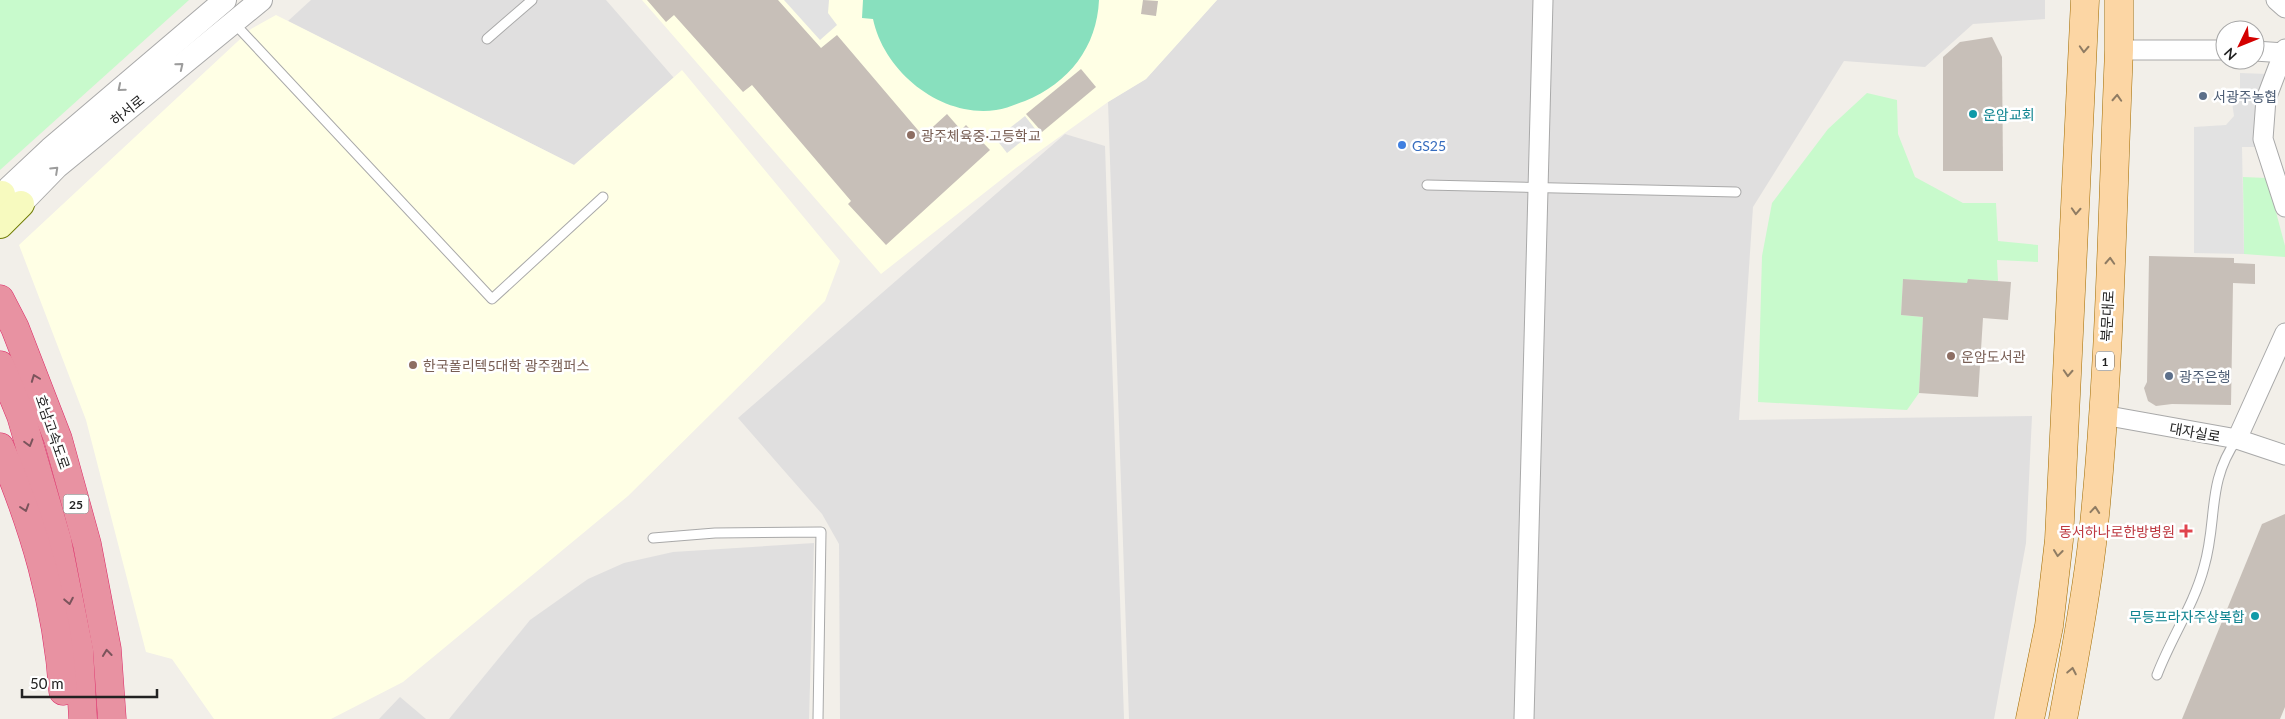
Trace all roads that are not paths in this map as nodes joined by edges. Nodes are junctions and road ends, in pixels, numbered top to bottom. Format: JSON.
{"nodes":[{"id":1,"x":225,"y":0,"type":"edge"},
{"id":2,"x":260,"y":0,"type":"edge"},
{"id":3,"x":532,"y":0,"type":"edge"},
{"id":4,"x":1543,"y":0,"type":"edge"},
{"id":5,"x":2086,"y":0,"type":"edge"},
{"id":6,"x":2119,"y":0,"type":"edge"},
{"id":7,"x":2276,"y":0,"type":"edge"},
{"id":8,"x":2285,"y":8,"type":"edge"},
{"id":9,"x":234,"y":22,"type":"junction"},
{"id":10,"x":487,"y":39,"type":"dead end"},
{"id":11,"x":2119,"y":50,"type":"junction"},
{"id":12,"x":2215,"y":50,"type":"edge"},
{"id":13,"x":2265,"y":51,"type":"edge"},
{"id":14,"x":2285,"y":52,"type":"edge"},
{"id":15,"x":1427,"y":185,"type":"dead end"},
{"id":16,"x":1538,"y":187,"type":"junction"},
{"id":17,"x":1736,"y":192,"type":"dead end"},
{"id":18,"x":603,"y":197,"type":"dead end"},
{"id":19,"x":8,"y":198,"type":"edge"},
{"id":20,"x":2285,"y":207,"type":"edge"},
{"id":21,"x":0,"y":225,"type":"edge"},
{"id":22,"x":0,"y":299,"type":"edge"},
{"id":23,"x":2285,"y":333,"type":"edge"},
{"id":24,"x":0,"y":365,"type":"edge"},
{"id":25,"x":2103,"y":415,"type":"junction"},
{"id":26,"x":2237,"y":439,"type":"junction"},
{"id":27,"x":0,"y":447,"type":"edge"},
{"id":28,"x":2285,"y":454,"type":"edge"},
{"id":29,"x":653,"y":538,"type":"dead end"},
{"id":30,"x":2157,"y":675,"type":"dead end"},
{"id":31,"x":65,"y":719,"type":"edge"},
{"id":32,"x":83,"y":719,"type":"edge"},
{"id":33,"x":112,"y":719,"type":"edge"},
{"id":34,"x":818,"y":719,"type":"edge"},
{"id":35,"x":1524,"y":719,"type":"edge"},
{"id":36,"x":2030,"y":719,"type":"edge"},
{"id":37,"x":2063,"y":719,"type":"edge"}],
"edges":[{"from":1,"to":19,"type":"street","name":"하서로","one_way":true},
{"from":2,"to":9,"type":"street","name":"하서로"},
{"from":3,"to":10,"type":"lane"},
{"from":4,"to":16,"type":"street"},
{"from":5,"to":36,"type":"main road","one_way":true},
{"from":6,"to":11,"type":"main road","name":"북문대로","number":"1"},
{"from":7,"to":8,"type":"street"},
{"from":9,"to":18,"type":"lane"},
{"from":19,"to":9,"type":"street","name":"하서로","one_way":true},
{"from":11,"to":12,"type":"street"},
{"from":25,"to":11,"type":"main road","name":"북문대로","number":"1","one_way":true},
{"from":13,"to":14,"type":"street"},
{"from":14,"to":20,"type":"street"},
{"from":15,"to":16,"type":"lane"},
{"from":16,"to":17,"type":"lane"},
{"from":16,"to":35,"type":"street"},
{"from":19,"to":21,"type":"main road","name":"하서로"},
{"from":33,"to":22,"type":"highway","name":"호남고속도로","number":"25","one_way":true},
{"from":23,"to":26,"type":"street"},
{"from":24,"to":32,"type":"highway","name":"호남고속도로","number":"25","one_way":true},
{"from":25,"to":26,"type":"street","name":"대자실로"},
{"from":37,"to":25,"type":"main road","name":"북문대로","number":"1","one_way":true},
{"from":26,"to":28,"type":"street","name":"대자실로"},
{"from":26,"to":30,"type":"lane"},
{"from":27,"to":31,"type":"highway","one_way":true},
{"from":29,"to":34,"type":"lane"}]}
